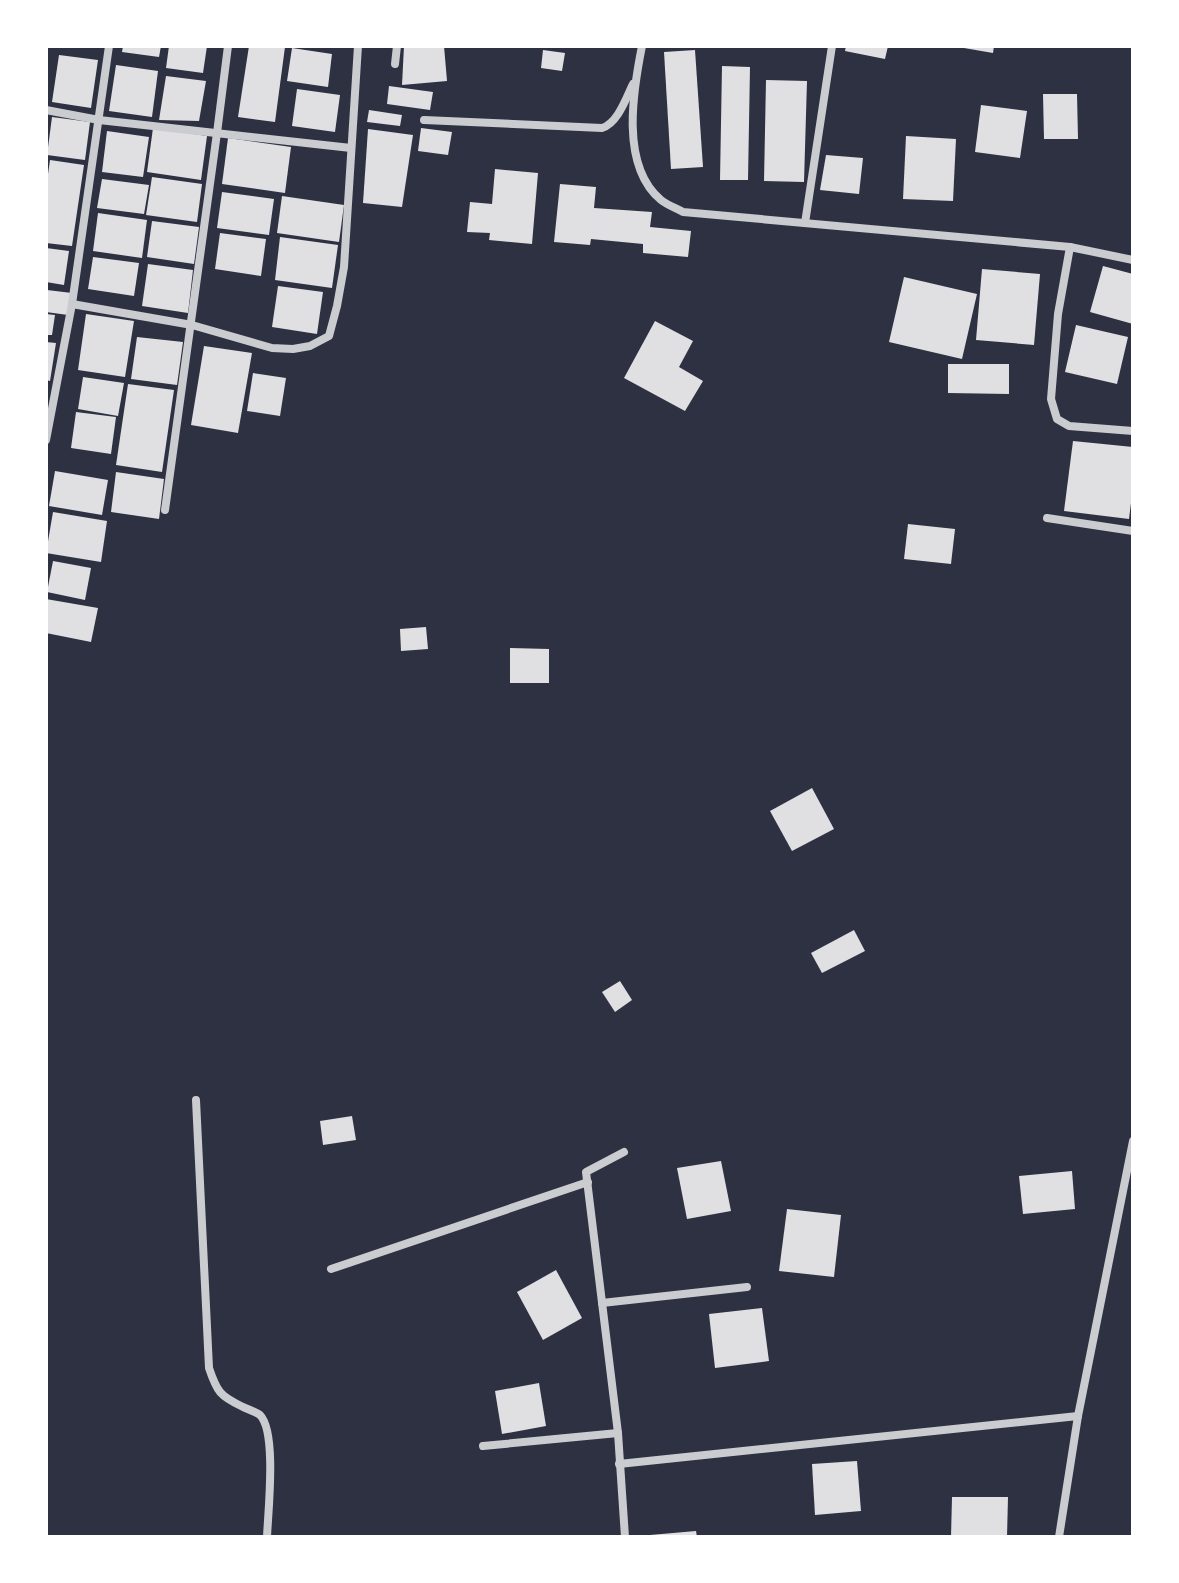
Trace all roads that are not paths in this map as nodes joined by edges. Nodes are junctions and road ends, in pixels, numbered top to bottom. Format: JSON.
{"nodes":[{"id":1,"x":109,"y":46,"type":"edge"},
{"id":2,"x":228,"y":46,"type":"edge"},
{"id":3,"x":358,"y":46,"type":"edge"},
{"id":4,"x":397,"y":46,"type":"edge"},
{"id":5,"x":642,"y":46,"type":"edge"},
{"id":6,"x":832,"y":46,"type":"edge"},
{"id":7,"x":395,"y":64,"type":"dead end"},
{"id":8,"x":635,"y":80,"type":"junction"},
{"id":9,"x":46,"y":110,"type":"edge"},
{"id":10,"x":99,"y":120,"type":"junction"},
{"id":11,"x":424,"y":120,"type":"dead end"},
{"id":12,"x":217,"y":133,"type":"junction"},
{"id":13,"x":351,"y":148,"type":"junction"},
{"id":14,"x":805,"y":223,"type":"junction"},
{"id":15,"x":1070,"y":247,"type":"junction"},
{"id":16,"x":1133,"y":260,"type":"edge"},
{"id":17,"x":72,"y":304,"type":"junction"},
{"id":18,"x":192,"y":325,"type":"junction"},
{"id":19,"x":1133,"y":431,"type":"edge"},
{"id":20,"x":46,"y":440,"type":"edge"},
{"id":21,"x":165,"y":510,"type":"dead end"},
{"id":22,"x":1047,"y":518,"type":"dead end"},
{"id":23,"x":1133,"y":531,"type":"edge"},
{"id":24,"x":196,"y":1100,"type":"dead end"},
{"id":25,"x":1133,"y":1141,"type":"edge"},
{"id":26,"x":624,"y":1152,"type":"dead end"},
{"id":27,"x":588,"y":1182,"type":"junction"},
{"id":28,"x":331,"y":1269,"type":"dead end"},
{"id":29,"x":747,"y":1287,"type":"dead end"},
{"id":30,"x":602,"y":1303,"type":"junction"},
{"id":31,"x":1078,"y":1416,"type":"junction"},
{"id":32,"x":618,"y":1433,"type":"junction"},
{"id":33,"x":483,"y":1446,"type":"dead end"},
{"id":34,"x":619,"y":1464,"type":"junction"},
{"id":35,"x":267,"y":1537,"type":"edge"},
{"id":36,"x":625,"y":1537,"type":"edge"},
{"id":37,"x":1059,"y":1537,"type":"edge"}],
"edges":[{"from":1,"to":10,"type":"street"},
{"from":2,"to":12,"type":"street"},
{"from":3,"to":13,"type":"street"},
{"from":4,"to":7,"type":"street"},
{"from":5,"to":8,"type":"street"},
{"from":6,"to":14,"type":"street"},
{"from":8,"to":11,"type":"street"},
{"from":8,"to":14,"type":"street"},
{"from":9,"to":10,"type":"street"},
{"from":10,"to":12,"type":"street"},
{"from":10,"to":17,"type":"street"},
{"from":12,"to":13,"type":"street"},
{"from":12,"to":18,"type":"street"},
{"from":13,"to":18,"type":"street"},
{"from":14,"to":15,"type":"street"},
{"from":15,"to":16,"type":"street"},
{"from":15,"to":19,"type":"street"},
{"from":17,"to":18,"type":"street"},
{"from":17,"to":20,"type":"street"},
{"from":18,"to":21,"type":"street"},
{"from":22,"to":23,"type":"street"},
{"from":24,"to":35,"type":"street"},
{"from":25,"to":31,"type":"street"},
{"from":26,"to":27,"type":"street"},
{"from":27,"to":28,"type":"street"},
{"from":27,"to":30,"type":"street"},
{"from":29,"to":30,"type":"street"},
{"from":30,"to":32,"type":"street"},
{"from":31,"to":34,"type":"street"},
{"from":31,"to":37,"type":"street"},
{"from":32,"to":33,"type":"street"},
{"from":32,"to":34,"type":"street"},
{"from":34,"to":36,"type":"street"}]}
